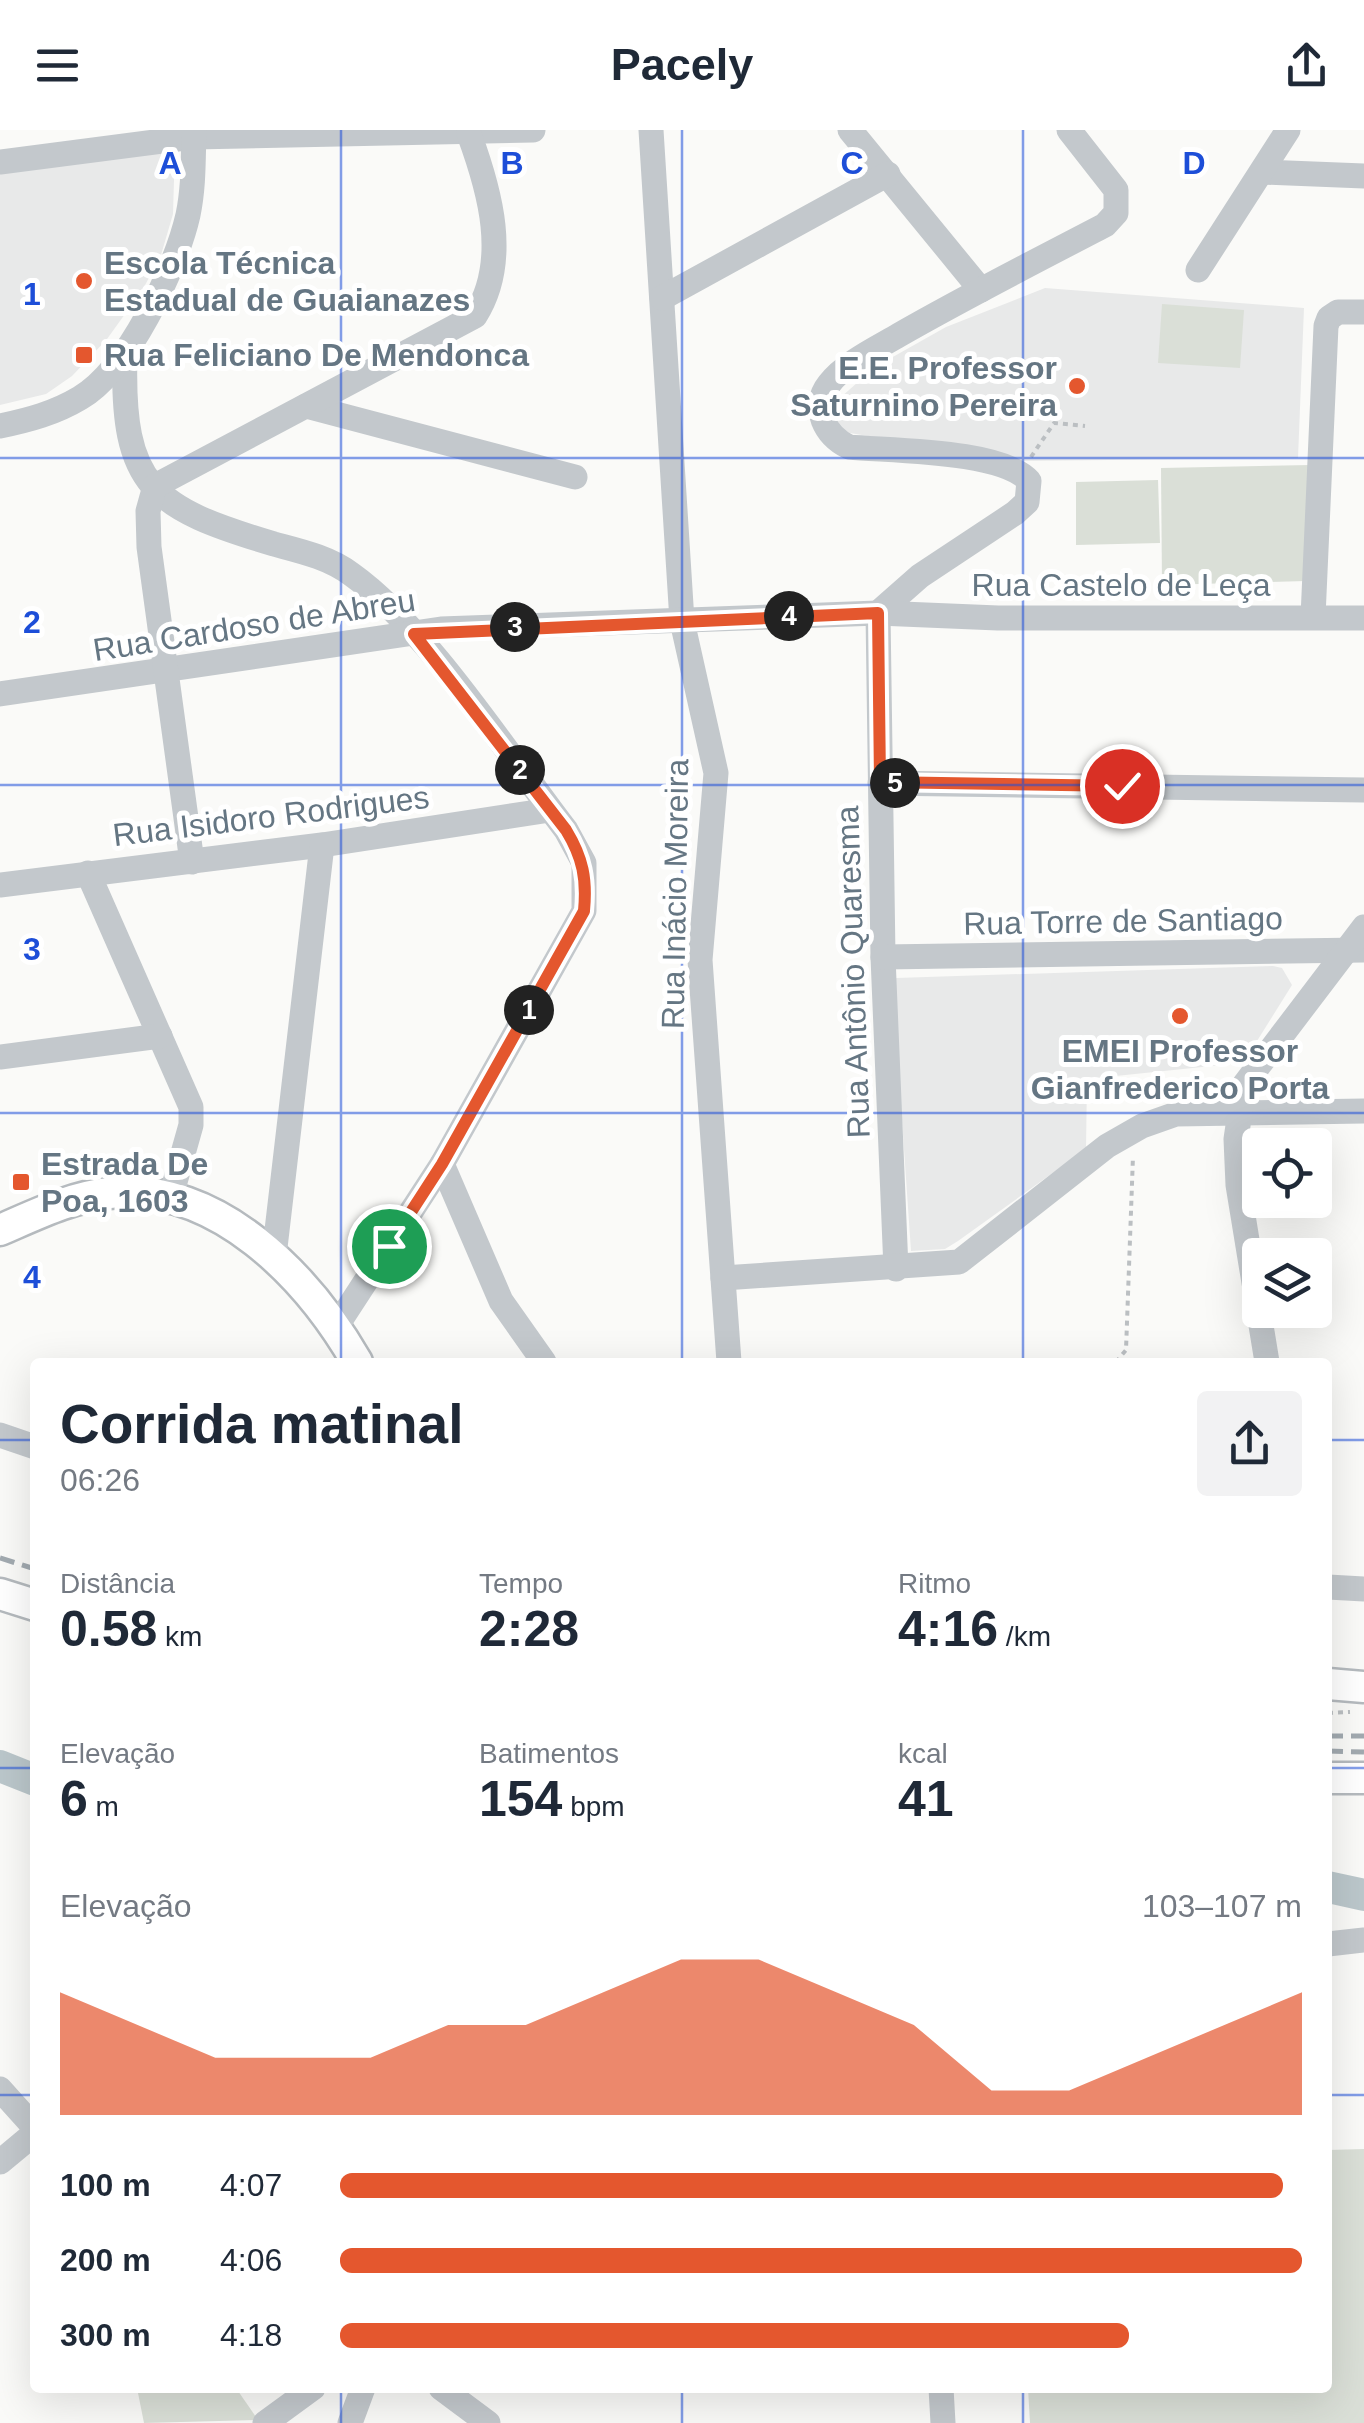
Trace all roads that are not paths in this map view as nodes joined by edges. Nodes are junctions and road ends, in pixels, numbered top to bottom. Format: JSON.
{"nodes":[{"id":1,"x":533,"y":130,"type":"edge"},
{"id":2,"x":650,"y":130,"type":"edge"},
{"id":3,"x":850,"y":130,"type":"edge"},
{"id":4,"x":1069,"y":130,"type":"edge"},
{"id":5,"x":1288,"y":130,"type":"edge"},
{"id":6,"x":193,"y":134,"type":"edge"},
{"id":7,"x":469,"y":134,"type":"junction"},
{"id":8,"x":0,"y":162,"type":"edge"},
{"id":9,"x":1262,"y":172,"type":"junction"},
{"id":10,"x":888,"y":174,"type":"junction"},
{"id":11,"x":1364,"y":176,"type":"edge"},
{"id":12,"x":1198,"y":270,"type":"dead end"},
{"id":13,"x":981,"y":290,"type":"junction"},
{"id":14,"x":662,"y":298,"type":"junction"},
{"id":15,"x":1351,"y":312,"type":"edge"},
{"id":16,"x":124,"y":355,"type":"junction"},
{"id":17,"x":306,"y":406,"type":"junction"},
{"id":18,"x":0,"y":426,"type":"edge"},
{"id":19,"x":575,"y":476,"type":"dead end"},
{"id":20,"x":155,"y":486,"type":"junction"},
{"id":21,"x":878,"y":613,"type":"junction"},
{"id":22,"x":1313,"y":617,"type":"junction"},
{"id":23,"x":1364,"y":618,"type":"edge"},
{"id":24,"x":682,"y":620,"type":"junction"},
{"id":25,"x":414,"y":634,"type":"junction"},
{"id":26,"x":167,"y":672,"type":"junction"},
{"id":27,"x":0,"y":694,"type":"edge"},
{"id":28,"x":880,"y":782,"type":"junction"},
{"id":29,"x":1364,"y":790,"type":"edge"},
{"id":30,"x":550,"y":810,"type":"junction"},
{"id":31,"x":322,"y":845,"type":"junction"},
{"id":32,"x":192,"y":862,"type":"junction"},
{"id":33,"x":88,"y":872,"type":"junction"},
{"id":34,"x":0,"y":884,"type":"edge"},
{"id":35,"x":1364,"y":928,"type":"edge"},
{"id":36,"x":1355,"y":950,"type":"edge"},
{"id":37,"x":883,"y":958,"type":"junction"},
{"id":38,"x":160,"y":1036,"type":"junction"},
{"id":39,"x":0,"y":1057,"type":"edge"},
{"id":40,"x":1364,"y":1110,"type":"edge"},
{"id":41,"x":1239,"y":1111,"type":"junction"},
{"id":42,"x":442,"y":1164,"type":"junction"},
{"id":43,"x":171,"y":1196,"type":"junction"},
{"id":44,"x":0,"y":1230,"type":"edge"},
{"id":45,"x":274,"y":1256,"type":"junction"},
{"id":46,"x":896,"y":1269,"type":"junction"},
{"id":47,"x":724,"y":1278,"type":"junction"},
{"id":48,"x":336,"y":1327,"type":"junction"},
{"id":49,"x":355,"y":1358,"type":"edge"},
{"id":50,"x":541,"y":1358,"type":"edge"},
{"id":51,"x":729,"y":1358,"type":"edge"},
{"id":52,"x":1265,"y":1358,"type":"edge"},
{"id":53,"x":0,"y":1436,"type":"edge"},
{"id":54,"x":30,"y":1445,"type":"edge"},
{"id":55,"x":1332,"y":1587,"type":"edge"},
{"id":56,"x":1364,"y":1589,"type":"edge"},
{"id":57,"x":1,"y":1597,"type":"edge"},
{"id":58,"x":30,"y":1604,"type":"edge"},
{"id":59,"x":1332,"y":1684,"type":"edge"},
{"id":60,"x":1364,"y":1687,"type":"edge"},
{"id":61,"x":1332,"y":1778,"type":"edge"},
{"id":62,"x":1364,"y":1778,"type":"edge"},
{"id":63,"x":1364,"y":1940,"type":"edge"},
{"id":64,"x":1332,"y":1944,"type":"edge"},
{"id":65,"x":0,"y":2090,"type":"edge"},
{"id":66,"x":30,"y":2124,"type":"edge"},
{"id":67,"x":30,"y":2135,"type":"edge"},
{"id":68,"x":0,"y":2162,"type":"edge"},
{"id":69,"x":306,"y":2393,"type":"edge"},
{"id":70,"x":361,"y":2393,"type":"edge"},
{"id":71,"x":448,"y":2393,"type":"edge"},
{"id":72,"x":942,"y":2393,"type":"edge"},
{"id":73,"x":265,"y":2423,"type":"edge"},
{"id":74,"x":350,"y":2423,"type":"edge"},
{"id":75,"x":488,"y":2423,"type":"edge"},
{"id":76,"x":943,"y":2423,"type":"edge"}],
"edges":[{"from":1,"to":7,"type":"street"},
{"from":2,"to":14,"type":"street","name":"Rua Inácio Moreira"},
{"from":3,"to":10,"type":"street"},
{"from":4,"to":13,"type":"street"},
{"from":5,"to":9,"type":"street"},
{"from":6,"to":7,"type":"street"},
{"from":6,"to":8,"type":"street"},
{"from":6,"to":16,"type":"street"},
{"from":7,"to":17,"type":"street"},
{"from":9,"to":11,"type":"street"},
{"from":9,"to":12,"type":"street"},
{"from":10,"to":13,"type":"street"},
{"from":10,"to":14,"type":"street"},
{"from":13,"to":21,"type":"street"},
{"from":14,"to":24,"type":"street","name":"Rua Inácio Moreira"},
{"from":15,"to":22,"type":"street"},
{"from":16,"to":18,"type":"street"},
{"from":16,"to":20,"type":"street"},
{"from":17,"to":19,"type":"street"},
{"from":17,"to":20,"type":"street"},
{"from":20,"to":25,"type":"street"},
{"from":20,"to":26,"type":"street"},
{"from":21,"to":22,"type":"street","name":"Rua Castelo de Leça"},
{"from":21,"to":24,"type":"street","name":"Rua Cardoso de Abreu"},
{"from":21,"to":28,"type":"street","name":"Rua Antônio Quaresma"},
{"from":22,"to":23,"type":"street","name":"Rua Castelo de Leça"},
{"from":24,"to":25,"type":"street","name":"Rua Cardoso de Abreu"},
{"from":24,"to":47,"type":"street","name":"Rua Inácio Moreira"},
{"from":25,"to":26,"type":"street","name":"Rua Cardoso de Abreu"},
{"from":25,"to":30,"type":"street"},
{"from":26,"to":27,"type":"street","name":"Rua Cardoso de Abreu"},
{"from":26,"to":32,"type":"street"},
{"from":28,"to":29,"type":"street"},
{"from":28,"to":37,"type":"street","name":"Rua Antônio Quaresma"},
{"from":30,"to":31,"type":"street","name":"Rua Isidoro Rodrigues"},
{"from":30,"to":42,"type":"street"},
{"from":31,"to":32,"type":"street","name":"Rua Isidoro Rodrigues"},
{"from":31,"to":45,"type":"street"},
{"from":32,"to":33,"type":"street","name":"Rua Isidoro Rodrigues"},
{"from":33,"to":34,"type":"street","name":"Rua Isidoro Rodrigues"},
{"from":33,"to":38,"type":"street"},
{"from":35,"to":36,"type":"street"},
{"from":36,"to":37,"type":"street","name":"Rua Torre de Santiago"},
{"from":36,"to":41,"type":"street"},
{"from":37,"to":46,"type":"street","name":"Rua Antônio Quaresma"},
{"from":38,"to":39,"type":"street"},
{"from":38,"to":43,"type":"street"},
{"from":40,"to":41,"type":"street"},
{"from":41,"to":46,"type":"street"},
{"from":41,"to":52,"type":"street"},
{"from":42,"to":48,"type":"street"},
{"from":42,"to":50,"type":"street"},
{"from":43,"to":44,"type":"main road"},
{"from":43,"to":45,"type":"main road"},
{"from":45,"to":48,"type":"main road"},
{"from":46,"to":47,"type":"street"},
{"from":47,"to":51,"type":"street","name":"Rua Inácio Moreira"},
{"from":48,"to":49,"type":"main road"},
{"from":53,"to":54,"type":"street"},
{"from":55,"to":56,"type":"street"},
{"from":57,"to":58,"type":"main road"},
{"from":59,"to":60,"type":"main road"},
{"from":61,"to":62,"type":"main road"},
{"from":63,"to":64,"type":"street"},
{"from":65,"to":66,"type":"street"},
{"from":67,"to":68,"type":"street"},
{"from":69,"to":73,"type":"street"},
{"from":70,"to":74,"type":"street"},
{"from":71,"to":75,"type":"street"},
{"from":72,"to":76,"type":"street"}]}
